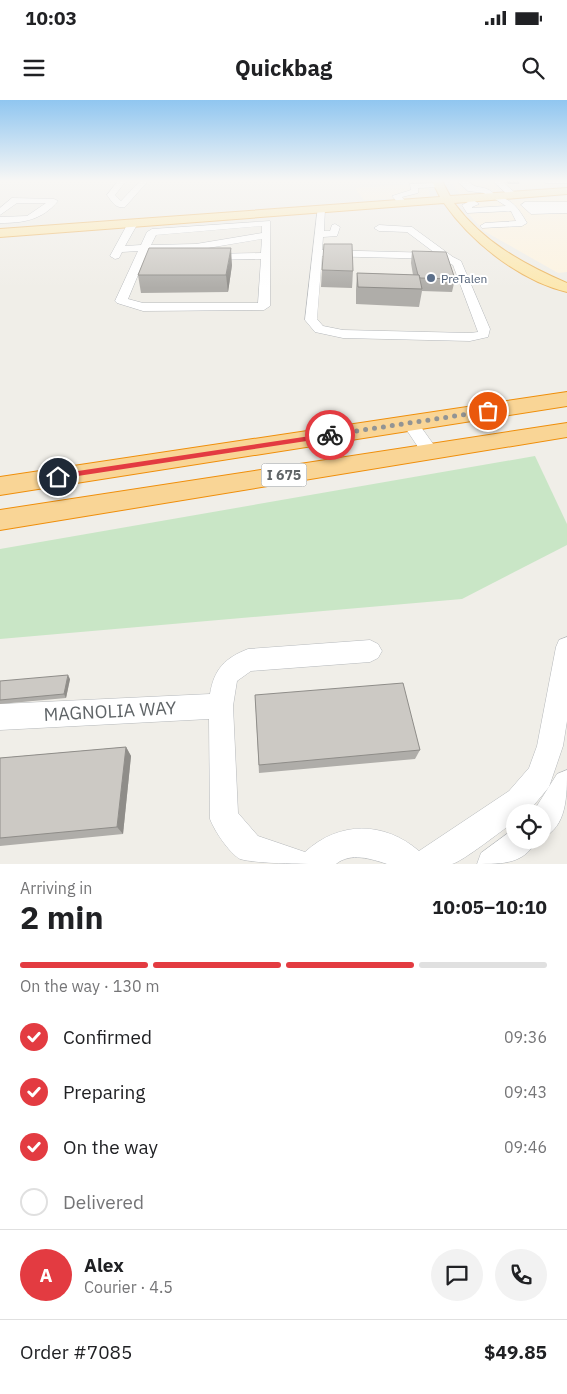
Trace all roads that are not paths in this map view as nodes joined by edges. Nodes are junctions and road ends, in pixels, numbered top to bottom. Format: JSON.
{"nodes":[{"id":1,"x":37,"y":217,"type":"edge"},
{"id":2,"x":126,"y":217,"type":"edge"},
{"id":3,"x":210,"y":217,"type":"edge"},
{"id":4,"x":321,"y":217,"type":"edge"},
{"id":5,"x":458,"y":217,"type":"edge"},
{"id":6,"x":519,"y":217,"type":"edge"},
{"id":7,"x":0,"y":220,"type":"edge"},
{"id":8,"x":128,"y":223,"type":"junction"},
{"id":9,"x":20,"y":226,"type":"junction"},
{"id":10,"x":485,"y":226,"type":"dead end"},
{"id":11,"x":335,"y":227,"type":"dead end"},
{"id":12,"x":0,"y":233,"type":"edge"},
{"id":13,"x":320,"y":234,"type":"junction"},
{"id":14,"x":266,"y":235,"type":"junction"},
{"id":15,"x":381,"y":237,"type":"junction"},
{"id":16,"x":198,"y":252,"type":"junction"},
{"id":17,"x":143,"y":253,"type":"junction"},
{"id":18,"x":318,"y":253,"type":"junction"},
{"id":19,"x":266,"y":256,"type":"junction"},
{"id":20,"x":450,"y":259,"type":"junction"},
{"id":21,"x":567,"y":288,"type":"edge"},
{"id":22,"x":567,"y":399,"type":"edge"},
{"id":23,"x":410,"y":423,"type":"junction"},
{"id":24,"x":567,"y":430,"type":"edge"},
{"id":25,"x":430,"y":452,"type":"junction"},
{"id":26,"x":0,"y":486,"type":"edge"},
{"id":27,"x":0,"y":520,"type":"edge"},
{"id":28,"x":567,"y":647,"type":"edge"},
{"id":29,"x":370,"y":651,"type":"dead end"},
{"id":30,"x":221,"y":706,"type":"junction"},
{"id":31,"x":0,"y":716,"type":"edge"},
{"id":32,"x":567,"y":784,"type":"edge"},
{"id":33,"x":551,"y":810,"type":"edge"},
{"id":34,"x":511,"y":849,"type":"edge"},
{"id":35,"x":298,"y":864,"type":"edge"},
{"id":36,"x":314,"y":864,"type":"edge"},
{"id":37,"x":410,"y":864,"type":"edge"},
{"id":38,"x":427,"y":864,"type":"edge"},
{"id":39,"x":492,"y":864,"type":"edge"}],
"edges":[{"from":1,"to":9,"type":"street"},
{"from":2,"to":8,"type":"street"},
{"from":3,"to":8,"type":"main road"},
{"from":4,"to":13,"type":"street"},
{"from":5,"to":21,"type":"main road"},
{"from":6,"to":10,"type":"street"},
{"from":7,"to":9,"type":"street"},
{"from":8,"to":9,"type":"main road"},
{"from":8,"to":17,"type":"street"},
{"from":9,"to":12,"type":"main road"},
{"from":11,"to":13,"type":"street"},
{"from":13,"to":18,"type":"street"},
{"from":14,"to":16,"type":"street"},
{"from":14,"to":17,"type":"street"},
{"from":14,"to":19,"type":"street"},
{"from":15,"to":18,"type":"street"},
{"from":15,"to":20,"type":"street"},
{"from":15,"to":20,"type":"street"},
{"from":16,"to":17,"type":"street"},
{"from":16,"to":19,"type":"street"},
{"from":17,"to":19,"type":"street"},
{"from":18,"to":20,"type":"street"},
{"from":22,"to":23,"type":"highway","number":"I 675"},
{"from":23,"to":25,"type":"street"},
{"from":23,"to":26,"type":"highway","number":"I 675"},
{"from":24,"to":25,"type":"highway","number":"I 675"},
{"from":25,"to":27,"type":"highway","number":"I 675"},
{"from":28,"to":38,"type":"street"},
{"from":29,"to":30,"type":"street"},
{"from":30,"to":31,"type":"street","name":"MAGNOLIA WAY"},
{"from":30,"to":35,"type":"street"},
{"from":32,"to":33,"type":"street"},
{"from":34,"to":39,"type":"street"},
{"from":36,"to":37,"type":"street"}]}
